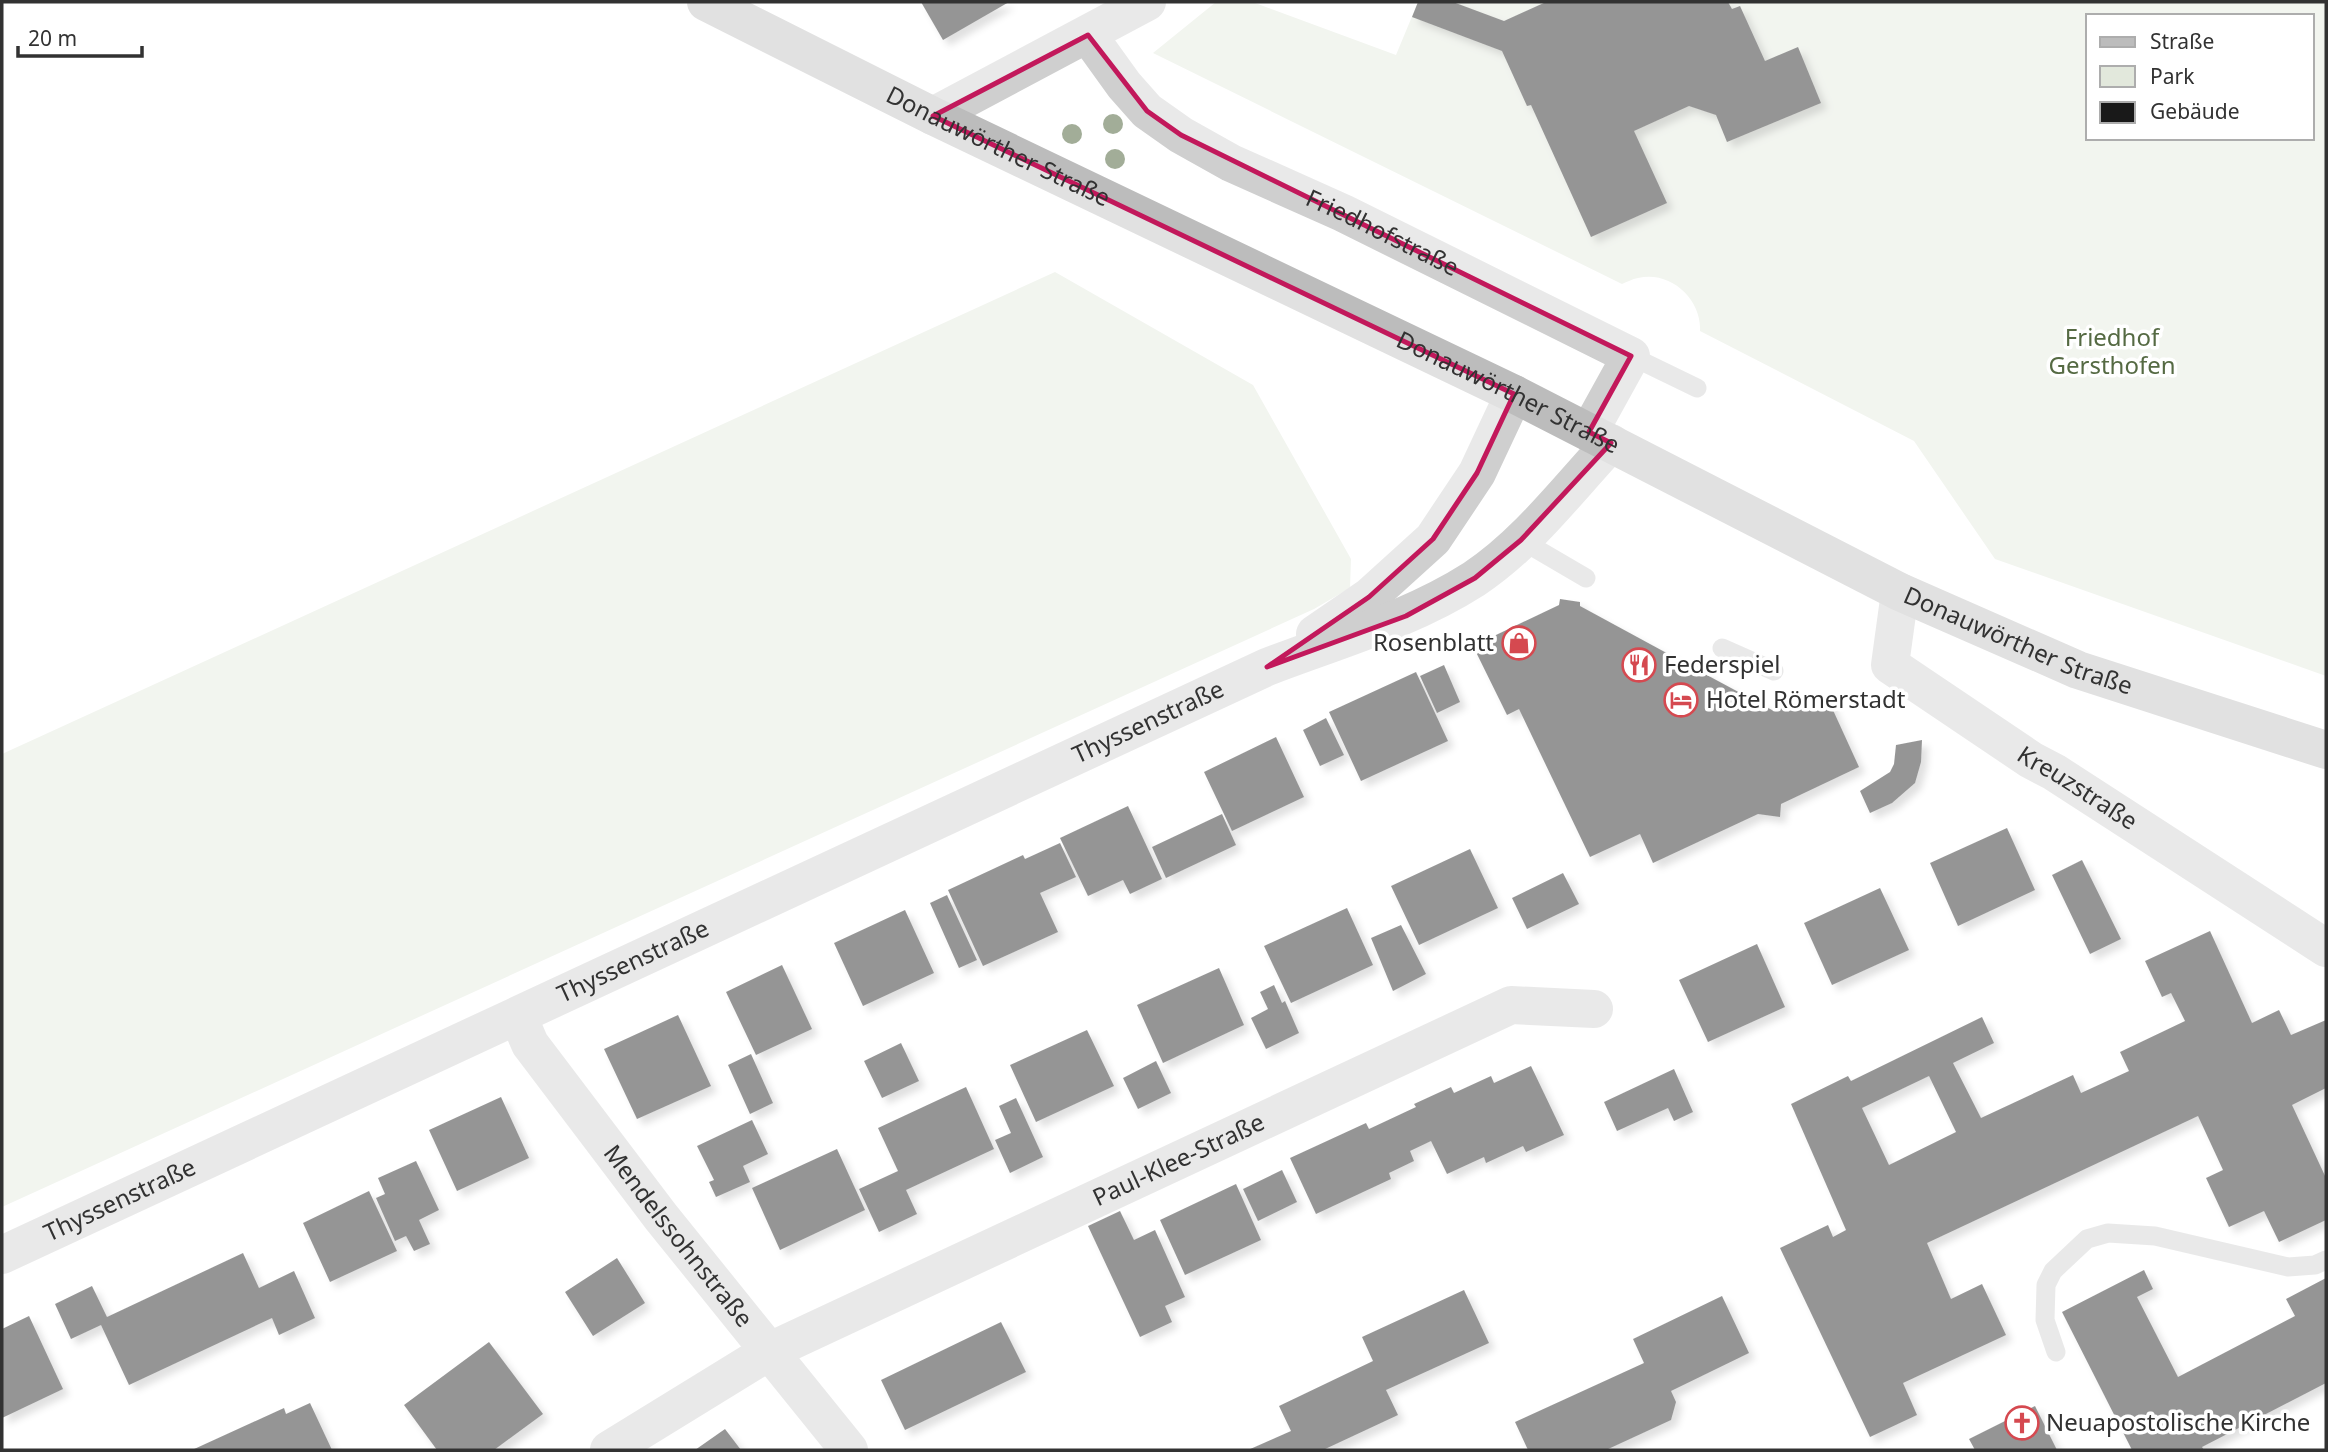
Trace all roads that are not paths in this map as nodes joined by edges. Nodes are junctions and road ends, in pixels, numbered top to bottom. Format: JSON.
{"nodes":[{"id":1,"x":706,"y":2,"type":"edge"},
{"id":2,"x":1147,"y":2,"type":"edge"},
{"id":3,"x":1088,"y":35,"type":"junction"},
{"id":4,"x":933,"y":116,"type":"junction"},
{"id":5,"x":1631,"y":356,"type":"junction"},
{"id":6,"x":1697,"y":388,"type":"dead end"},
{"id":7,"x":1514,"y":394,"type":"junction"},
{"id":8,"x":1600,"y":438,"type":"junction"},
{"id":9,"x":1521,"y":540,"type":"junction"},
{"id":10,"x":1586,"y":578,"type":"dead end"},
{"id":11,"x":1900,"y":592,"type":"junction"},
{"id":12,"x":1721,"y":648,"type":"dead end"},
{"id":13,"x":1267,"y":667,"type":"junction"},
{"id":14,"x":1774,"y":671,"type":"dead end"},
{"id":15,"x":2326,"y":750,"type":"edge"},
{"id":16,"x":2326,"y":948,"type":"edge"},
{"id":17,"x":1594,"y":1009,"type":"dead end"},
{"id":18,"x":518,"y":1016,"type":"junction"},
{"id":19,"x":2,"y":1255,"type":"edge"},
{"id":20,"x":2326,"y":1260,"type":"edge"},
{"id":21,"x":2288,"y":1267,"type":"junction"},
{"id":22,"x":2268,"y":1277,"type":"dead end"},
{"id":23,"x":771,"y":1351,"type":"junction"},
{"id":24,"x":2056,"y":1352,"type":"dead end"},
{"id":25,"x":609,"y":1450,"type":"edge"},
{"id":26,"x":849,"y":1450,"type":"edge"}],
"edges":[{"from":1,"to":4,"type":"main road","name":"Donauwörther Straße"},
{"from":2,"to":3,"type":"street"},
{"from":3,"to":4,"type":"street"},
{"from":3,"to":5,"type":"street","name":"Friedhofstraße"},
{"from":4,"to":7,"type":"main road","name":"Donauwörther Straße"},
{"from":5,"to":6,"type":"lane"},
{"from":5,"to":8,"type":"street"},
{"from":7,"to":8,"type":"main road","name":"Donauwörther Straße"},
{"from":7,"to":13,"type":"street","name":"Thyssenstraße"},
{"from":8,"to":9,"type":"street","name":"Thyssenstraße"},
{"from":8,"to":11,"type":"main road","name":"Donauwörther Straße"},
{"from":9,"to":10,"type":"lane"},
{"from":9,"to":13,"type":"street","name":"Thyssenstraße"},
{"from":11,"to":15,"type":"main road","name":"Donauwörther Straße"},
{"from":11,"to":16,"type":"street","name":"Kreuzstraße"},
{"from":12,"to":14,"type":"lane"},
{"from":13,"to":18,"type":"street","name":"Thyssenstraße"},
{"from":17,"to":23,"type":"street","name":"Paul-Klee-Straße"},
{"from":18,"to":19,"type":"street","name":"Thyssenstraße"},
{"from":18,"to":23,"type":"street","name":"Mendelssohnstraße"},
{"from":20,"to":21,"type":"lane"},
{"from":21,"to":22,"type":"lane"},
{"from":21,"to":24,"type":"lane"},
{"from":23,"to":25,"type":"street","name":"Paul-Klee-Straße"},
{"from":23,"to":26,"type":"street","name":"Mendelssohnstraße"}]}
